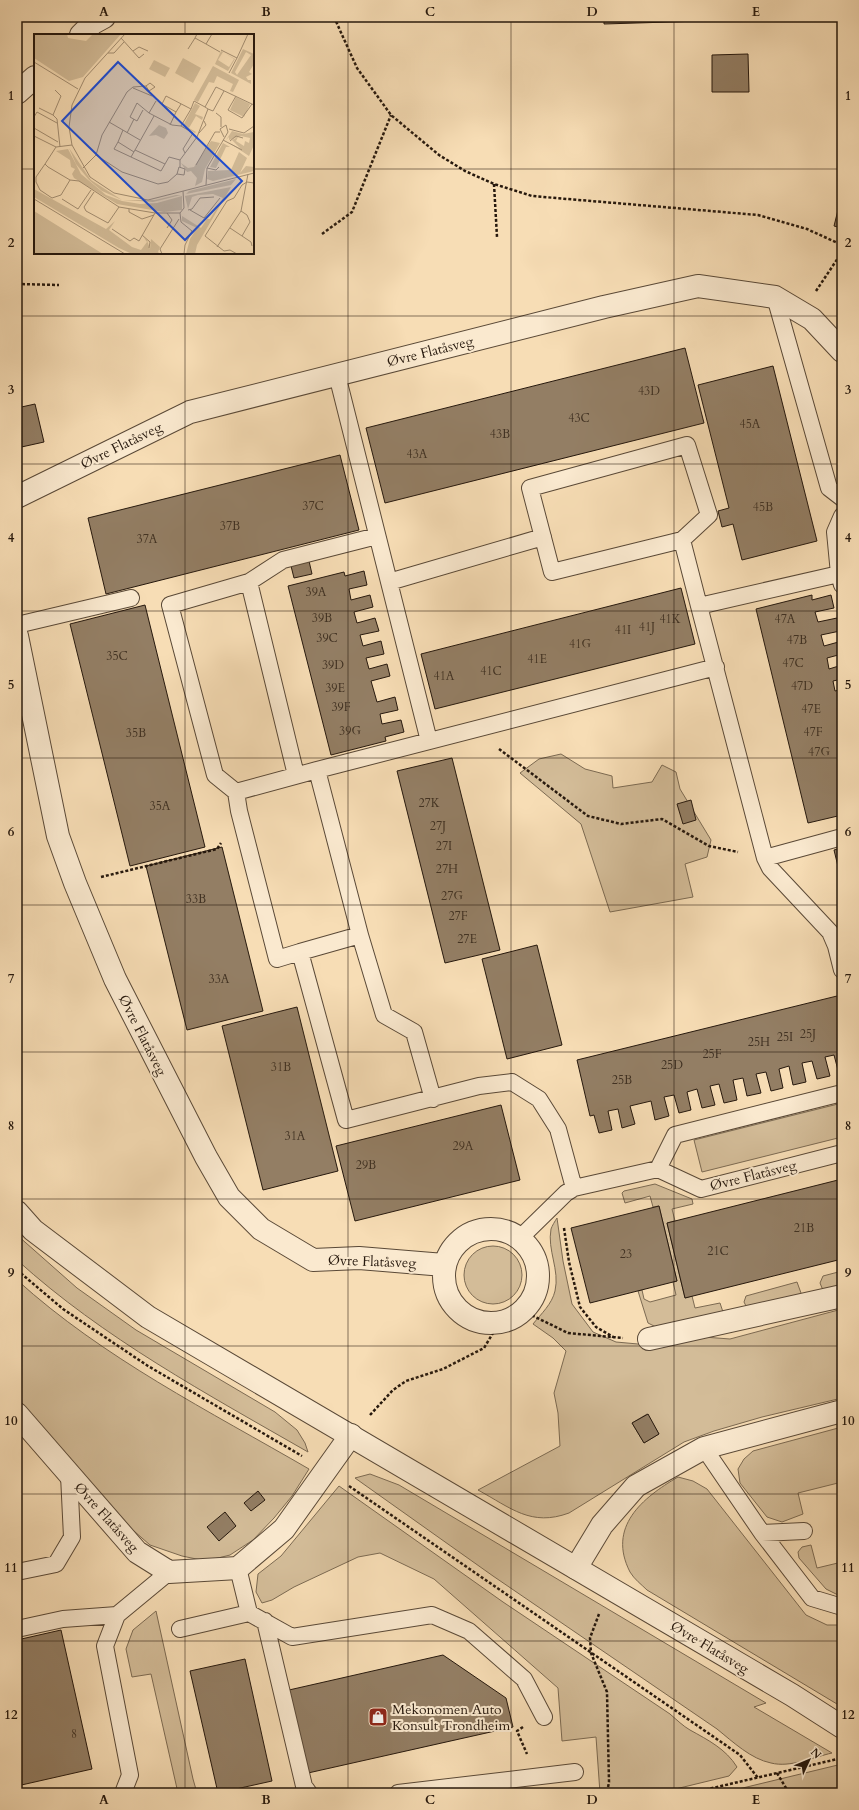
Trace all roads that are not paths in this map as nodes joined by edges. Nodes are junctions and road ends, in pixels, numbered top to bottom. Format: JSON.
{"nodes":[{"id":1,"x":104,"y":17,"type":"edge"},
{"id":2,"x":81,"y":34,"type":"edge"},
{"id":3,"x":34,"y":78,"type":"edge"},
{"id":4,"x":17,"y":93,"type":"edge"},
{"id":5,"x":775,"y":297,"type":"junction"},
{"id":6,"x":842,"y":351,"type":"edge"},
{"id":7,"x":337,"y":375,"type":"junction"},
{"id":8,"x":17,"y":497,"type":"edge"},
{"id":9,"x":842,"y":498,"type":"edge"},
{"id":10,"x":842,"y":516,"type":"edge"},
{"id":11,"x":377,"y":536,"type":"junction"},
{"id":12,"x":543,"y":537,"type":"junction"},
{"id":13,"x":682,"y":540,"type":"junction"},
{"id":14,"x":841,"y":579,"type":"edge"},
{"id":15,"x":249,"y":582,"type":"junction"},
{"id":16,"x":389,"y":582,"type":"junction"},
{"id":17,"x":131,"y":598,"type":"dead end"},
{"id":18,"x":700,"y":606,"type":"junction"},
{"id":19,"x":17,"y":625,"type":"edge"},
{"id":20,"x":17,"y":636,"type":"edge"},
{"id":21,"x":716,"y":667,"type":"junction"},
{"id":22,"x":429,"y":741,"type":"junction"},
{"id":23,"x":317,"y":770,"type":"junction"},
{"id":24,"x":296,"y":775,"type":"junction"},
{"id":25,"x":236,"y":792,"type":"junction"},
{"id":26,"x":842,"y":837,"type":"edge"},
{"id":27,"x":766,"y":858,"type":"junction"},
{"id":28,"x":360,"y":935,"type":"junction"},
{"id":29,"x":839,"y":945,"type":"edge"},
{"id":30,"x":300,"y":952,"type":"junction"},
{"id":31,"x":842,"y":970,"type":"edge"},
{"id":32,"x":842,"y":1093,"type":"edge"},
{"id":33,"x":432,"y":1099,"type":"junction"},
{"id":34,"x":842,"y":1153,"type":"edge"},
{"id":35,"x":658,"y":1169,"type":"junction"},
{"id":36,"x":574,"y":1188,"type":"junction"},
{"id":37,"x":17,"y":1212,"type":"edge"},
{"id":38,"x":520,"y":1238,"type":"junction"},
{"id":39,"x":444,"y":1265,"type":"junction"},
{"id":40,"x":842,"y":1296,"type":"edge"},
{"id":41,"x":649,"y":1339,"type":"road end"},
{"id":42,"x":842,"y":1411,"type":"edge"},
{"id":43,"x":17,"y":1414,"type":"edge"},
{"id":44,"x":351,"y":1435,"type":"junction"},
{"id":45,"x":704,"y":1448,"type":"junction"},
{"id":46,"x":69,"y":1476,"type":"junction"},
{"id":47,"x":804,"y":1531,"type":"dead end"},
{"id":48,"x":762,"y":1533,"type":"junction"},
{"id":49,"x":238,"y":1568,"type":"junction"},
{"id":50,"x":576,"y":1568,"type":"junction"},
{"id":51,"x":17,"y":1572,"type":"edge"},
{"id":52,"x":169,"y":1572,"type":"junction"},
{"id":53,"x":842,"y":1607,"type":"edge"},
{"id":54,"x":249,"y":1613,"type":"junction"},
{"id":55,"x":117,"y":1615,"type":"junction"},
{"id":56,"x":265,"y":1621,"type":"junction"},
{"id":57,"x":17,"y":1629,"type":"edge"},
{"id":58,"x":180,"y":1629,"type":"dead end"},
{"id":59,"x":544,"y":1717,"type":"dead end"},
{"id":60,"x":842,"y":1727,"type":"edge"},
{"id":61,"x":575,"y":1772,"type":"dead end"},
{"id":62,"x":123,"y":1793,"type":"edge"},
{"id":63,"x":309,"y":1793,"type":"edge"},
{"id":64,"x":398,"y":1793,"type":"edge"}],
"edges":[{"from":1,"to":2,"type":"street"},
{"from":3,"to":4,"type":"street"},
{"from":5,"to":6,"type":"street","name":"Øvre Flatåsveg"},
{"from":5,"to":7,"type":"street","name":"Øvre Flatåsveg"},
{"from":5,"to":9,"type":"lane"},
{"from":7,"to":8,"type":"street","name":"Øvre Flatåsveg"},
{"from":7,"to":11,"type":"lane"},
{"from":10,"to":14,"type":"lane"},
{"from":11,"to":15,"type":"lane"},
{"from":11,"to":16,"type":"lane"},
{"from":12,"to":13,"type":"lane"},
{"from":12,"to":13,"type":"lane"},
{"from":12,"to":16,"type":"lane"},
{"from":13,"to":18,"type":"lane"},
{"from":14,"to":18,"type":"lane"},
{"from":15,"to":24,"type":"lane"},
{"from":15,"to":25,"type":"lane"},
{"from":16,"to":22,"type":"lane"},
{"from":17,"to":19,"type":"lane"},
{"from":18,"to":21,"type":"lane"},
{"from":20,"to":39,"type":"street","name":"Øvre Flatåsveg"},
{"from":21,"to":22,"type":"lane"},
{"from":21,"to":27,"type":"lane"},
{"from":22,"to":23,"type":"lane"},
{"from":23,"to":24,"type":"lane"},
{"from":23,"to":28,"type":"lane"},
{"from":24,"to":25,"type":"lane"},
{"from":25,"to":30,"type":"lane"},
{"from":26,"to":27,"type":"lane"},
{"from":27,"to":29,"type":"lane"},
{"from":28,"to":30,"type":"lane"},
{"from":28,"to":33,"type":"lane"},
{"from":29,"to":31,"type":"lane"},
{"from":30,"to":33,"type":"lane"},
{"from":32,"to":35,"type":"lane"},
{"from":33,"to":36,"type":"lane"},
{"from":34,"to":35,"type":"lane","name":"Øvre Flatåsveg"},
{"from":35,"to":36,"type":"lane"},
{"from":36,"to":38,"type":"lane"},
{"from":37,"to":44,"type":"street","name":"Øvre Flatåsveg"},
{"from":38,"to":39,"type":"street"},
{"from":38,"to":39,"type":"street"},
{"from":40,"to":41,"type":"street"},
{"from":42,"to":45,"type":"street"},
{"from":43,"to":46,"type":"street","name":"Øvre Flatåsveg"},
{"from":44,"to":49,"type":"street"},
{"from":44,"to":50,"type":"street","name":"Øvre Flatåsveg"},
{"from":45,"to":48,"type":"lane"},
{"from":45,"to":50,"type":"street"},
{"from":46,"to":51,"type":"lane"},
{"from":46,"to":52,"type":"street","name":"Øvre Flatåsveg"},
{"from":47,"to":48,"type":"lane"},
{"from":48,"to":53,"type":"lane"},
{"from":49,"to":52,"type":"street"},
{"from":49,"to":54,"type":"lane"},
{"from":50,"to":60,"type":"street","name":"Øvre Flatåsveg"},
{"from":52,"to":55,"type":"lane"},
{"from":54,"to":56,"type":"lane"},
{"from":54,"to":58,"type":"lane"},
{"from":55,"to":57,"type":"lane"},
{"from":55,"to":62,"type":"lane"},
{"from":56,"to":59,"type":"lane"},
{"from":56,"to":63,"type":"lane"},
{"from":61,"to":64,"type":"lane"}]}
